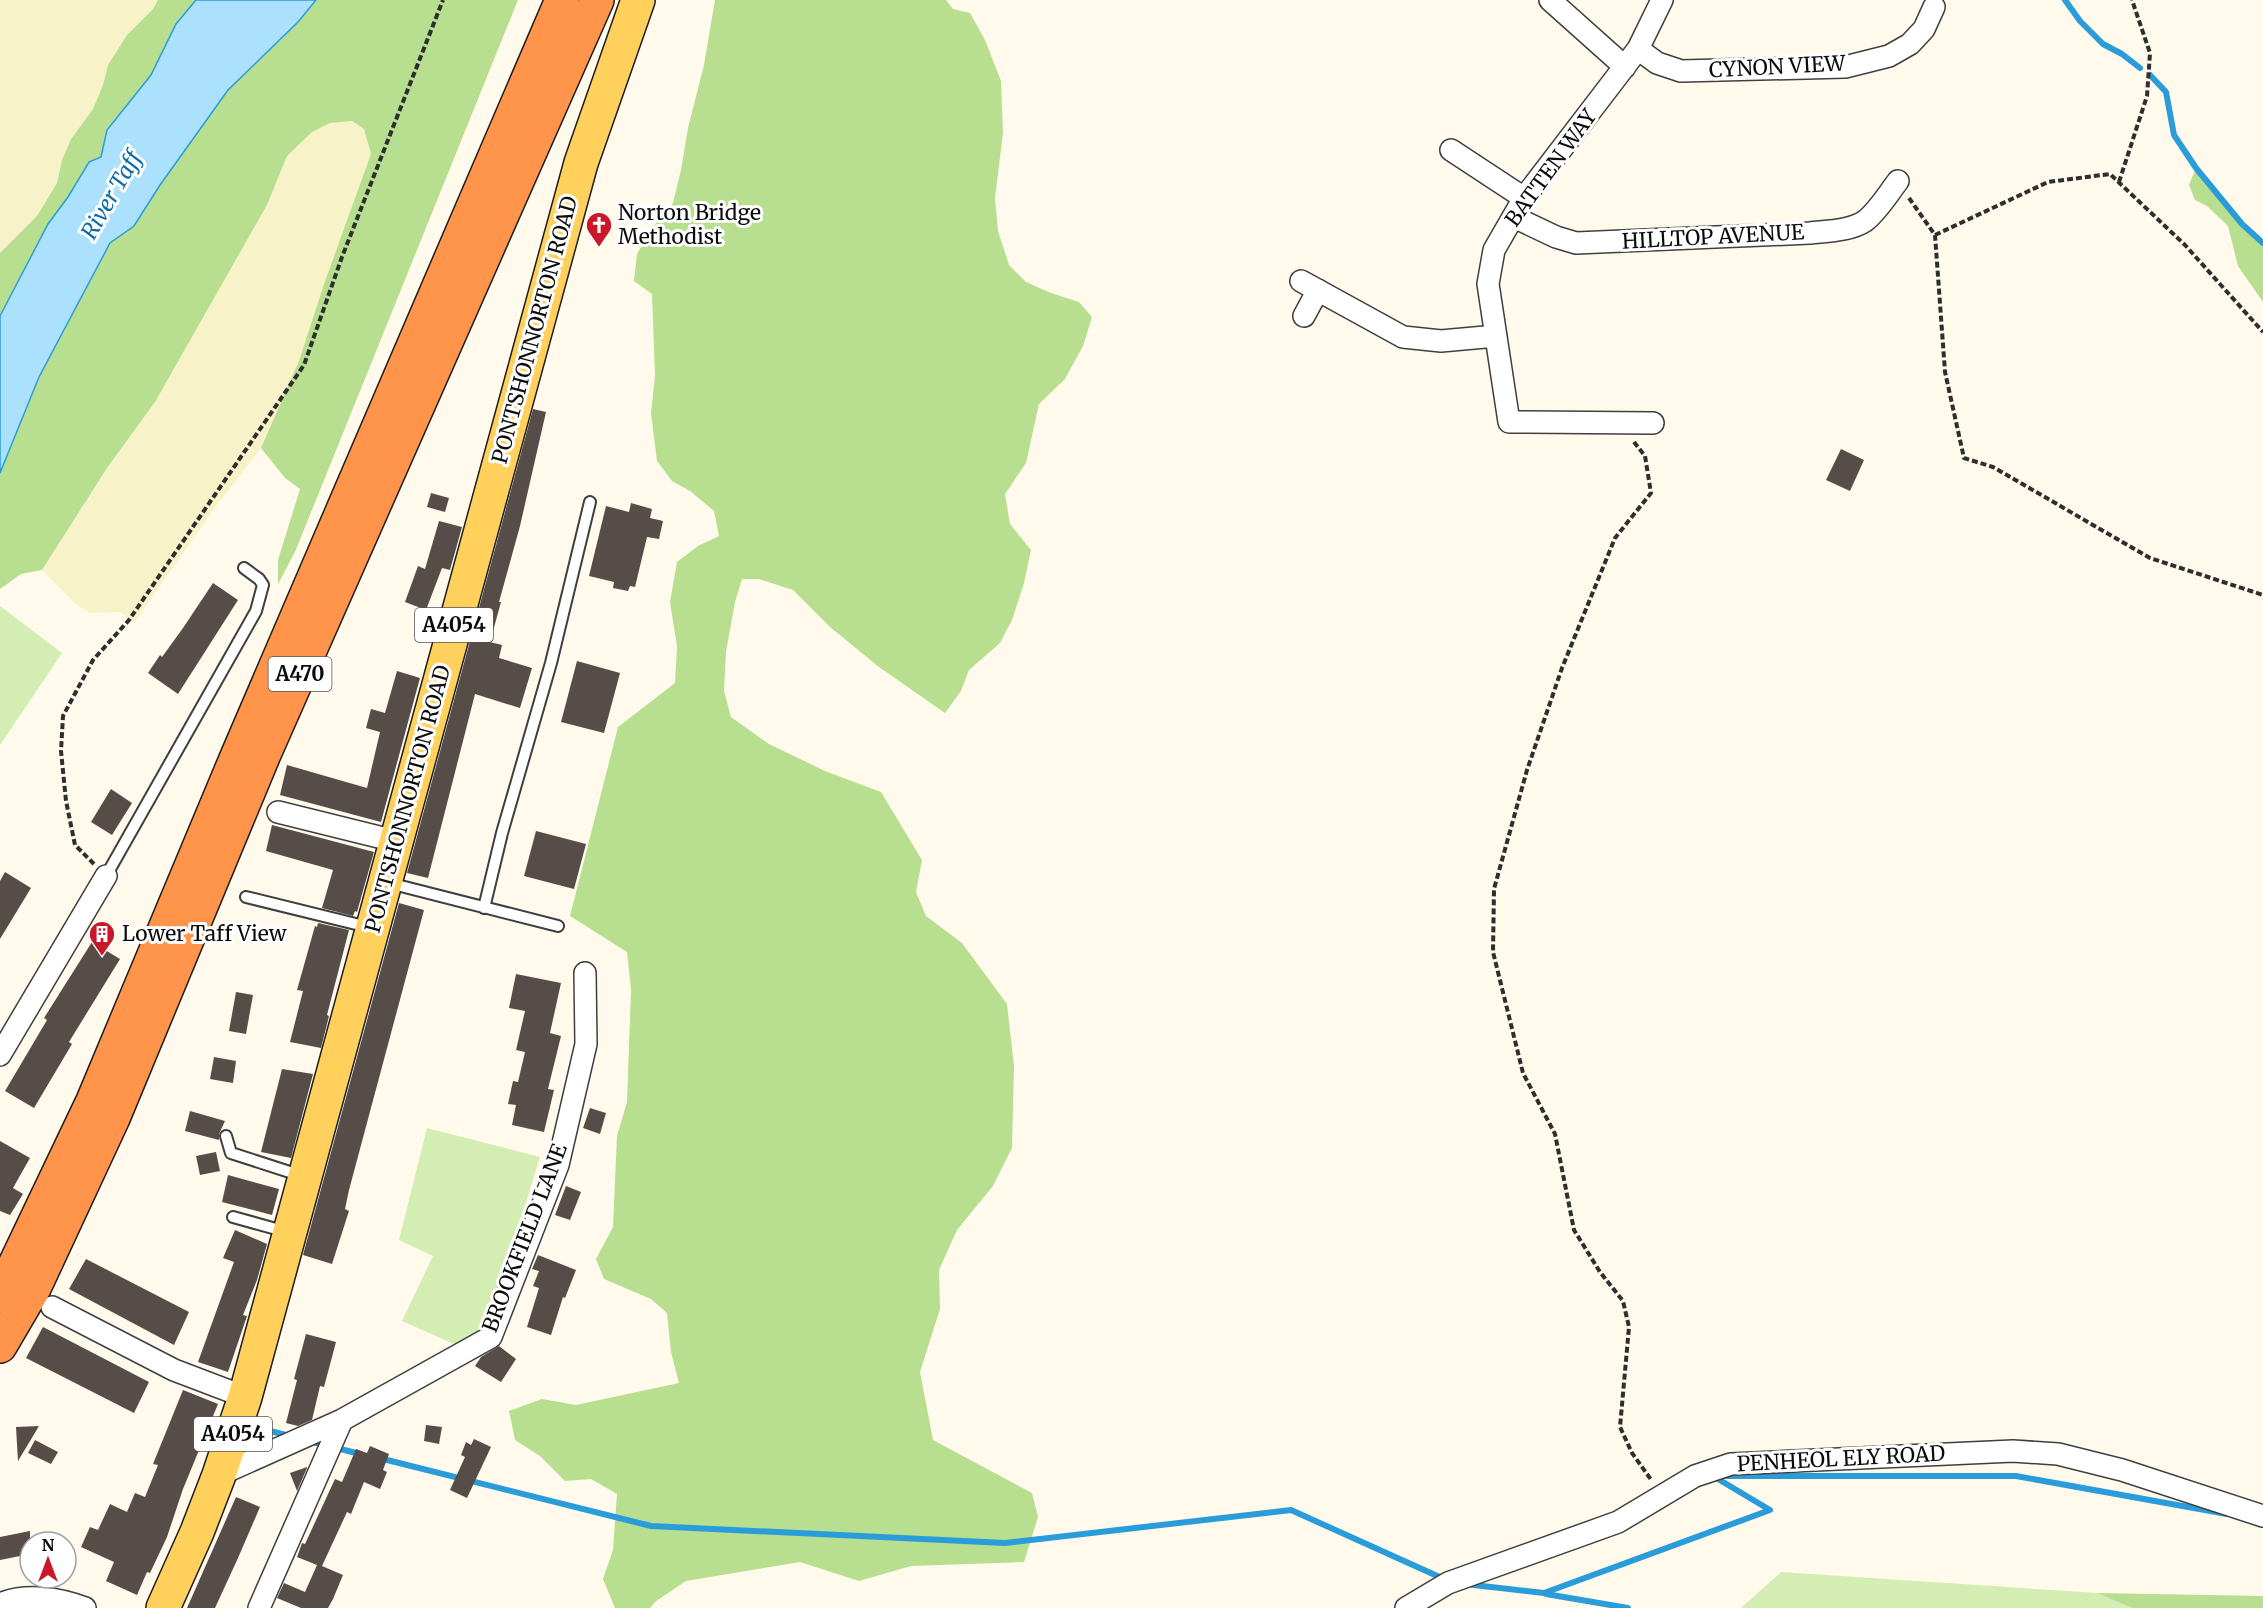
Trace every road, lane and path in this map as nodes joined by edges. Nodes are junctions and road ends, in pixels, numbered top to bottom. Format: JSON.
{"nodes":[{"id":1,"x":443,"y":0,"type":"edge"},
{"id":2,"x":562,"y":0,"type":"edge"},
{"id":3,"x":597,"y":0,"type":"edge"},
{"id":4,"x":638,"y":0,"type":"edge"},
{"id":5,"x":1550,"y":0,"type":"edge"},
{"id":6,"x":1662,"y":0,"type":"edge"},
{"id":7,"x":2132,"y":0,"type":"edge"},
{"id":8,"x":1934,"y":7,"type":"dead end"},
{"id":9,"x":1638,"y":49,"type":"junction"},
{"id":10,"x":1625,"y":67,"type":"junction"},
{"id":11,"x":1451,"y":150,"type":"dead end"},
{"id":12,"x":1898,"y":181,"type":"joint"},
{"id":13,"x":2118,"y":182,"type":"junction"},
{"id":14,"x":1524,"y":198,"type":"junction"},
{"id":15,"x":1514,"y":217,"type":"junction"},
{"id":16,"x":1935,"y":235,"type":"junction"},
{"id":17,"x":1304,"y":316,"type":"dead end"},
{"id":18,"x":2263,"y":332,"type":"edge"},
{"id":19,"x":1496,"y":336,"type":"junction"},
{"id":20,"x":1653,"y":423,"type":"joint"},
{"id":21,"x":590,"y":502,"type":"dead end"},
{"id":22,"x":244,"y":568,"type":"dead end"},
{"id":23,"x":2263,"y":595,"type":"edge"},
{"id":24,"x":278,"y":812,"type":"dead end"},
{"id":25,"x":395,"y":841,"type":"junction"},
{"id":26,"x":106,"y":876,"type":"junction"},
{"id":27,"x":386,"y":882,"type":"junction"},
{"id":28,"x":246,"y":897,"type":"dead end"},
{"id":29,"x":484,"y":908,"type":"junction"},
{"id":30,"x":558,"y":926,"type":"dead end"},
{"id":31,"x":373,"y":929,"type":"junction"},
{"id":32,"x":585,"y":973,"type":"dead end"},
{"id":33,"x":0,"y":1055,"type":"edge"},
{"id":34,"x":226,"y":1136,"type":"dead end"},
{"id":35,"x":305,"y":1177,"type":"junction"},
{"id":36,"x":233,"y":1217,"type":"dead end"},
{"id":37,"x":287,"y":1244,"type":"junction"},
{"id":38,"x":0,"y":1296,"type":"edge"},
{"id":39,"x":52,"y":1307,"type":"dead end"},
{"id":40,"x":0,"y":1346,"type":"edge"},
{"id":41,"x":245,"y":1397,"type":"junction"},
{"id":42,"x":342,"y":1420,"type":"junction"},
{"id":43,"x":219,"y":1475,"type":"junction"},
{"id":44,"x":1659,"y":1498,"type":"junction"},
{"id":45,"x":2263,"y":1516,"type":"edge"},
{"id":46,"x":0,"y":1604,"type":"edge"},
{"id":47,"x":85,"y":1608,"type":"edge"},
{"id":48,"x":163,"y":1608,"type":"edge"},
{"id":49,"x":259,"y":1608,"type":"edge"},
{"id":50,"x":1406,"y":1608,"type":"edge"}],
"edges":[{"from":1,"to":26,"type":"path"},
{"from":2,"to":38,"type":"highway","number":"A470"},
{"from":3,"to":40,"type":"highway","number":"A470"},
{"from":4,"to":25,"type":"main road","name":"PONTSHONNORTON ROAD","number":"A4054"},
{"from":5,"to":10,"type":"street"},
{"from":6,"to":9,"type":"street","name":"BATTEN WAY"},
{"from":7,"to":13,"type":"path"},
{"from":8,"to":9,"type":"street","name":"CYNON VIEW"},
{"from":9,"to":10,"type":"street","name":"BATTEN WAY"},
{"from":10,"to":14,"type":"street","name":"BATTEN WAY"},
{"from":11,"to":14,"type":"street"},
{"from":12,"to":15,"type":"street","name":"HILLTOP AVENUE"},
{"from":12,"to":16,"type":"path"},
{"from":13,"to":16,"type":"path"},
{"from":13,"to":18,"type":"path"},
{"from":14,"to":15,"type":"street","name":"BATTEN WAY"},
{"from":15,"to":19,"type":"street","name":"BATTEN WAY"},
{"from":16,"to":23,"type":"path"},
{"from":17,"to":19,"type":"street"},
{"from":19,"to":20,"type":"street","name":"BATTEN WAY"},
{"from":20,"to":44,"type":"path"},
{"from":21,"to":29,"type":"lane"},
{"from":22,"to":26,"type":"lane"},
{"from":24,"to":25,"type":"street"},
{"from":25,"to":27,"type":"main road","name":"PONTSHONNORTON ROAD","number":"A4054"},
{"from":26,"to":33,"type":"street"},
{"from":27,"to":29,"type":"lane"},
{"from":27,"to":31,"type":"main road","name":"PONTSHONNORTON ROAD","number":"A4054"},
{"from":28,"to":31,"type":"lane"},
{"from":29,"to":30,"type":"lane"},
{"from":31,"to":35,"type":"main road","name":"PONTSHONNORTON ROAD","number":"A4054"},
{"from":32,"to":42,"type":"street","name":"BROOKFIELD LANE"},
{"from":34,"to":35,"type":"lane"},
{"from":35,"to":37,"type":"main road","name":"PONTSHONNORTON ROAD","number":"A4054"},
{"from":36,"to":37,"type":"lane"},
{"from":37,"to":41,"type":"main road","number":"A4054"},
{"from":39,"to":41,"type":"street"},
{"from":41,"to":43,"type":"main road","number":"A4054"},
{"from":42,"to":43,"type":"street","name":"BROOKFIELD LANE"},
{"from":42,"to":49,"type":"street"},
{"from":43,"to":48,"type":"main road","number":"A4054"},
{"from":44,"to":45,"type":"street","name":"PENHEOL ELY ROAD"},
{"from":44,"to":50,"type":"street","name":"PENHEOL ELY ROAD"},
{"from":46,"to":47,"type":"street"}]}
